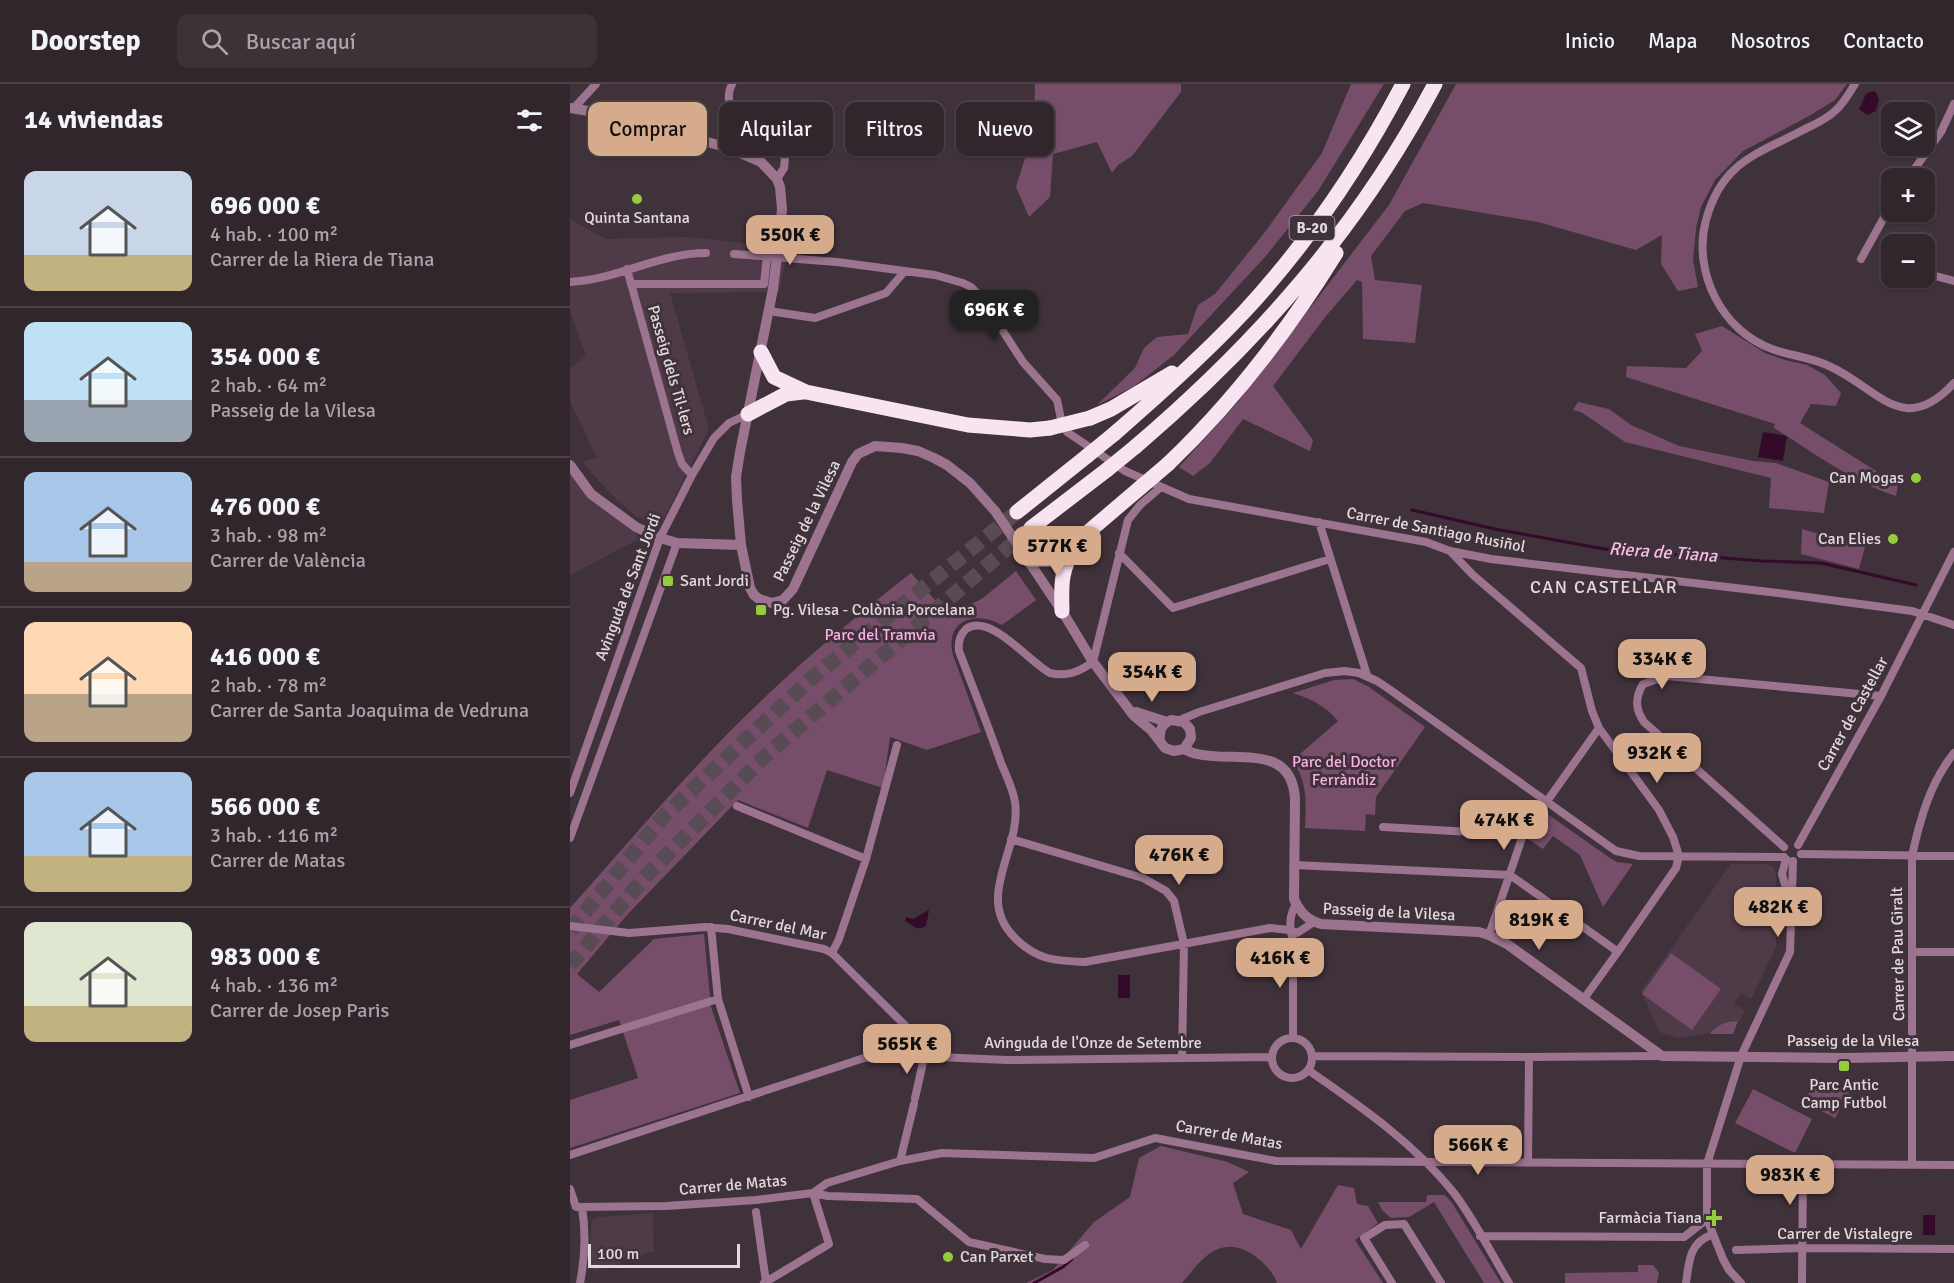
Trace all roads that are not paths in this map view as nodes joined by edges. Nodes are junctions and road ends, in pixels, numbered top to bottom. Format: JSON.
{"nodes":[{"id":1,"x":596,"y":84,"type":"edge"},
{"id":2,"x":732,"y":84,"type":"edge"},
{"id":3,"x":1403,"y":84,"type":"edge"},
{"id":4,"x":1435,"y":84,"type":"edge"},
{"id":5,"x":1855,"y":84,"type":"edge"},
{"id":6,"x":1954,"y":104,"type":"edge"},
{"id":7,"x":572,"y":108,"type":"edge"},
{"id":8,"x":1915,"y":168,"type":"edge"},
{"id":9,"x":777,"y":178,"type":"junction"},
{"id":10,"x":1364,"y":201,"type":"junction"},
{"id":11,"x":1881,"y":222,"type":"edge"},
{"id":12,"x":706,"y":253,"type":"dead end"},
{"id":13,"x":734,"y":254,"type":"dead end"},
{"id":14,"x":767,"y":257,"type":"junction"},
{"id":15,"x":1861,"y":259,"type":"dead end"},
{"id":16,"x":627,"y":269,"type":"junction"},
{"id":17,"x":904,"y":272,"type":"junction"},
{"id":18,"x":1935,"y":276,"type":"edge"},
{"id":19,"x":1954,"y":281,"type":"edge"},
{"id":20,"x":570,"y":282,"type":"edge"},
{"id":21,"x":631,"y":284,"type":"junction"},
{"id":22,"x":769,"y":311,"type":"junction"},
{"id":23,"x":761,"y":351,"type":"junction"},
{"id":24,"x":1200,"y":356,"type":"junction"},
{"id":25,"x":1954,"y":383,"type":"edge"},
{"id":26,"x":806,"y":392,"type":"junction"},
{"id":27,"x":748,"y":414,"type":"junction"},
{"id":28,"x":570,"y":465,"type":"edge"},
{"id":29,"x":692,"y":475,"type":"junction"},
{"id":30,"x":1161,"y":487,"type":"junction"},
{"id":31,"x":1017,"y":512,"type":"tunnel mouth"},
{"id":32,"x":1318,"y":522,"type":"junction"},
{"id":33,"x":1031,"y":528,"type":"tunnel mouth"},
{"id":34,"x":660,"y":538,"type":"junction"},
{"id":35,"x":1080,"y":540,"type":"junction"},
{"id":36,"x":677,"y":543,"type":"junction"},
{"id":37,"x":741,"y":545,"type":"junction"},
{"id":38,"x":1450,"y":551,"type":"junction"},
{"id":39,"x":1954,"y":552,"type":"edge"},
{"id":40,"x":1119,"y":553,"type":"junction"},
{"id":41,"x":1028,"y":559,"type":"junction"},
{"id":42,"x":1330,"y":559,"type":"junction"},
{"id":43,"x":1062,"y":610,"type":"junction"},
{"id":44,"x":1923,"y":615,"type":"junction"},
{"id":45,"x":1954,"y":625,"type":"edge"},
{"id":46,"x":1093,"y":662,"type":"junction"},
{"id":47,"x":1367,"y":675,"type":"junction"},
{"id":48,"x":1881,"y":696,"type":"junction"},
{"id":49,"x":1130,"y":710,"type":"junction"},
{"id":50,"x":1199,"y":712,"type":"junction"},
{"id":51,"x":1179,"y":720,"type":"junction"},
{"id":52,"x":1167,"y":722,"type":"junction"},
{"id":53,"x":1599,"y":728,"type":"junction"},
{"id":54,"x":1190,"y":734,"type":"junction"},
{"id":55,"x":1160,"y":740,"type":"junction"},
{"id":56,"x":897,"y":745,"type":"dead end"},
{"id":57,"x":1184,"y":749,"type":"junction"},
{"id":58,"x":1954,"y":753,"type":"edge"},
{"id":59,"x":1209,"y":755,"type":"junction"},
{"id":60,"x":570,"y":793,"type":"edge"},
{"id":61,"x":1545,"y":801,"type":"junction"},
{"id":62,"x":737,"y":806,"type":"dead end"},
{"id":63,"x":1383,"y":827,"type":"dead end"},
{"id":64,"x":1523,"y":835,"type":"junction"},
{"id":65,"x":570,"y":838,"type":"edge"},
{"id":66,"x":1011,"y":839,"type":"junction"},
{"id":67,"x":1798,"y":845,"type":"junction"},
{"id":68,"x":1784,"y":847,"type":"junction"},
{"id":69,"x":1801,"y":854,"type":"junction"},
{"id":70,"x":1680,"y":856,"type":"junction"},
{"id":71,"x":1912,"y":856,"type":"junction"},
{"id":72,"x":1954,"y":856,"type":"edge"},
{"id":73,"x":866,"y":859,"type":"junction"},
{"id":74,"x":1788,"y":859,"type":"junction"},
{"id":75,"x":1294,"y":865,"type":"junction"},
{"id":76,"x":1510,"y":875,"type":"junction"},
{"id":77,"x":1296,"y":904,"type":"junction"},
{"id":78,"x":1310,"y":919,"type":"junction"},
{"id":79,"x":570,"y":926,"type":"edge"},
{"id":80,"x":711,"y":927,"type":"junction"},
{"id":81,"x":1293,"y":934,"type":"junction"},
{"id":82,"x":1489,"y":934,"type":"junction"},
{"id":83,"x":1184,"y":944,"type":"junction"},
{"id":84,"x":1913,"y":952,"type":"junction"},
{"id":85,"x":1954,"y":952,"type":"edge"},
{"id":86,"x":832,"y":953,"type":"junction"},
{"id":87,"x":1617,"y":953,"type":"junction"},
{"id":88,"x":718,"y":999,"type":"junction"},
{"id":89,"x":1583,"y":1000,"type":"junction"},
{"id":90,"x":1293,"y":1037,"type":"junction"},
{"id":91,"x":570,"y":1045,"type":"edge"},
{"id":92,"x":1312,"y":1056,"type":"junction"},
{"id":93,"x":1662,"y":1056,"type":"junction"},
{"id":94,"x":1741,"y":1056,"type":"junction"},
{"id":95,"x":1914,"y":1056,"type":"junction"},
{"id":96,"x":1954,"y":1056,"type":"edge"},
{"id":97,"x":937,"y":1057,"type":"junction"},
{"id":98,"x":1272,"y":1057,"type":"junction"},
{"id":99,"x":1529,"y":1057,"type":"junction"},
{"id":100,"x":924,"y":1058,"type":"junction"},
{"id":101,"x":1182,"y":1058,"type":"junction"},
{"id":102,"x":1308,"y":1070,"type":"junction"},
{"id":103,"x":749,"y":1097,"type":"junction"},
{"id":104,"x":570,"y":1155,"type":"edge"},
{"id":105,"x":900,"y":1161,"type":"junction"},
{"id":106,"x":1428,"y":1163,"type":"junction"},
{"id":107,"x":1528,"y":1163,"type":"junction"},
{"id":108,"x":1707,"y":1164,"type":"junction"},
{"id":109,"x":1803,"y":1164,"type":"junction"},
{"id":110,"x":1912,"y":1165,"type":"junction"},
{"id":111,"x":1954,"y":1165,"type":"edge"},
{"id":112,"x":570,"y":1189,"type":"edge"},
{"id":113,"x":813,"y":1193,"type":"junction"},
{"id":114,"x":582,"y":1207,"type":"junction"},
{"id":115,"x":756,"y":1212,"type":"dead end"},
{"id":116,"x":1707,"y":1219,"type":"junction"},
{"id":117,"x":1689,"y":1233,"type":"junction"},
{"id":118,"x":1712,"y":1235,"type":"junction"},
{"id":119,"x":1480,"y":1236,"type":"junction"},
{"id":120,"x":1696,"y":1244,"type":"junction"},
{"id":121,"x":1085,"y":1245,"type":"dead end"},
{"id":122,"x":1803,"y":1248,"type":"junction"},
{"id":123,"x":1954,"y":1249,"type":"edge"},
{"id":124,"x":1736,"y":1250,"type":"dead end"},
{"id":125,"x":1691,"y":1253,"type":"junction"},
{"id":126,"x":765,"y":1282,"type":"edge"},
{"id":127,"x":580,"y":1283,"type":"edge"},
{"id":128,"x":1392,"y":1283,"type":"edge"},
{"id":129,"x":1441,"y":1283,"type":"edge"},
{"id":130,"x":1509,"y":1283,"type":"edge"},
{"id":131,"x":1686,"y":1283,"type":"edge"},
{"id":132,"x":1741,"y":1283,"type":"edge"},
{"id":133,"x":1802,"y":1283,"type":"edge"}],
"edges":[{"from":1,"to":7,"type":"street"},
{"from":2,"to":9,"type":"street"},
{"from":3,"to":24,"type":"highway","number":"B-20"},
{"from":4,"to":10,"type":"highway","number":"B-20"},
{"from":5,"to":25,"type":"street"},
{"from":6,"to":8,"type":"street"},
{"from":7,"to":9,"type":"street"},
{"from":9,"to":22,"type":"street","bridge":true},
{"from":10,"to":33,"type":"highway","number":"B-20","bridge":true},
{"from":10,"to":35,"type":"highway","number":"B-20","bridge":true},
{"from":11,"to":15,"type":"street"},
{"from":12,"to":16,"type":"street"},
{"from":13,"to":14,"type":"street"},
{"from":14,"to":17,"type":"street"},
{"from":14,"to":21,"type":"street"},
{"from":16,"to":20,"type":"street"},
{"from":16,"to":21,"type":"street","name":"Passeig dels Til·lers"},
{"from":17,"to":22,"type":"street"},
{"from":17,"to":30,"type":"street","name":"Carrer de Santiago Rusiñol"},
{"from":18,"to":19,"type":"street"},
{"from":21,"to":29,"type":"street","name":"Passeig dels Til·lers"},
{"from":22,"to":23,"type":"street"},
{"from":23,"to":26,"type":"highway"},
{"from":23,"to":27,"type":"street"},
{"from":24,"to":26,"type":"highway","bridge":true},
{"from":24,"to":31,"type":"highway","number":"B-20","bridge":true},
{"from":26,"to":27,"type":"highway"},
{"from":27,"to":29,"type":"street","name":"Avinguda de Sant Jordi"},
{"from":27,"to":37,"type":"street"},
{"from":28,"to":34,"type":"street"},
{"from":29,"to":34,"type":"street","name":"Avinguda de Sant Jordi"},
{"from":30,"to":32,"type":"street","name":"Carrer de Santiago Rusiñol"},
{"from":30,"to":40,"type":"street"},
{"from":32,"to":38,"type":"street","name":"Carrer de Santiago Rusiñol"},
{"from":32,"to":42,"type":"street"},
{"from":34,"to":36,"type":"street"},
{"from":34,"to":60,"type":"street","name":"Avinguda de Sant Jordi"},
{"from":35,"to":41,"type":"highway","number":"B-20"},
{"from":35,"to":43,"type":"highway","number":"B-20"},
{"from":36,"to":37,"type":"street"},
{"from":36,"to":65,"type":"street"},
{"from":37,"to":41,"type":"street","name":"Passeig de la Vilesa"},
{"from":38,"to":44,"type":"street","name":"Carrer de Santiago Rusiñol"},
{"from":38,"to":53,"type":"street"},
{"from":39,"to":44,"type":"street","name":"Carrer de Castellar"},
{"from":40,"to":42,"type":"street"},
{"from":40,"to":46,"type":"street"},
{"from":41,"to":43,"type":"street","name":"Passeig de la Vilesa"},
{"from":42,"to":47,"type":"street"},
{"from":43,"to":46,"type":"street","name":"Passeig de la Vilesa"},
{"from":44,"to":45,"type":"street","name":"Carrer de Santiago Rusiñol"},
{"from":44,"to":48,"type":"street","name":"Carrer de Castellar"},
{"from":46,"to":49,"type":"street","name":"Passeig de la Vilesa"},
{"from":46,"to":66,"type":"street"},
{"from":47,"to":50,"type":"street"},
{"from":47,"to":61,"type":"street"},
{"from":48,"to":67,"type":"street","name":"Carrer de Castellar"},
{"from":48,"to":68,"type":"street"},
{"from":49,"to":52,"type":"street"},
{"from":49,"to":55,"type":"street","name":"Passeig de la Vilesa"},
{"from":50,"to":51,"type":"street"},
{"from":50,"to":54,"type":"street"},
{"from":51,"to":52,"type":"street"},
{"from":51,"to":54,"type":"street"},
{"from":52,"to":55,"type":"street"},
{"from":53,"to":61,"type":"street"},
{"from":53,"to":70,"type":"street"},
{"from":54,"to":57,"type":"street"},
{"from":54,"to":59,"type":"street"},
{"from":55,"to":57,"type":"street"},
{"from":56,"to":73,"type":"street"},
{"from":57,"to":59,"type":"street"},
{"from":58,"to":71,"type":"street","name":"Carrer de Pau Giralt"},
{"from":59,"to":75,"type":"street"},
{"from":61,"to":64,"type":"street"},
{"from":61,"to":70,"type":"street"},
{"from":62,"to":73,"type":"street"},
{"from":63,"to":64,"type":"street"},
{"from":64,"to":76,"type":"street"},
{"from":66,"to":83,"type":"street"},
{"from":66,"to":83,"type":"street"},
{"from":67,"to":68,"type":"street"},
{"from":67,"to":69,"type":"street"},
{"from":68,"to":74,"type":"street"},
{"from":69,"to":71,"type":"street"},
{"from":69,"to":74,"type":"street"},
{"from":70,"to":74,"type":"street"},
{"from":70,"to":87,"type":"street"},
{"from":71,"to":72,"type":"street"},
{"from":71,"to":84,"type":"street","name":"Carrer de Pau Giralt"},
{"from":73,"to":86,"type":"street"},
{"from":74,"to":94,"type":"street"},
{"from":75,"to":76,"type":"street"},
{"from":75,"to":77,"type":"street"},
{"from":76,"to":82,"type":"street"},
{"from":76,"to":87,"type":"street"},
{"from":77,"to":78,"type":"street","name":"Passeig de la Vilesa"},
{"from":77,"to":81,"type":"street"},
{"from":78,"to":81,"type":"street"},
{"from":78,"to":82,"type":"street","name":"Passeig de la Vilesa"},
{"from":79,"to":80,"type":"street","name":"Carrer del Mar"},
{"from":80,"to":86,"type":"street","name":"Carrer del Mar"},
{"from":80,"to":88,"type":"street"},
{"from":81,"to":83,"type":"street"},
{"from":81,"to":90,"type":"street"},
{"from":82,"to":89,"type":"street","name":"Passeig de la Vilesa"},
{"from":83,"to":101,"type":"street"},
{"from":84,"to":85,"type":"street"},
{"from":84,"to":95,"type":"street","name":"Carrer de Pau Giralt"},
{"from":86,"to":97,"type":"street","name":"Carrer del Mar"},
{"from":87,"to":89,"type":"street"},
{"from":88,"to":91,"type":"street"},
{"from":88,"to":103,"type":"street"},
{"from":89,"to":93,"type":"street","name":"Passeig de la Vilesa"},
{"from":90,"to":92,"type":"street"},
{"from":90,"to":98,"type":"street"},
{"from":92,"to":99,"type":"street"},
{"from":92,"to":102,"type":"street"},
{"from":93,"to":94,"type":"street","name":"Passeig de la Vilesa"},
{"from":93,"to":99,"type":"street"},
{"from":94,"to":95,"type":"street","name":"Passeig de la Vilesa"},
{"from":94,"to":108,"type":"street"},
{"from":95,"to":96,"type":"street","name":"Passeig de la Vilesa"},
{"from":95,"to":110,"type":"street","name":"Carrer de Pau Giralt"},
{"from":97,"to":100,"type":"street","name":"Avinguda de l'Onze de Setembre"},
{"from":97,"to":101,"type":"street","name":"Avinguda de l'Onze de Setembre"},
{"from":98,"to":101,"type":"street","name":"Avinguda de l'Onze de Setembre"},
{"from":98,"to":102,"type":"street"},
{"from":99,"to":107,"type":"street"},
{"from":100,"to":103,"type":"street","name":"Avinguda de l'Onze de Setembre"},
{"from":100,"to":105,"type":"street"},
{"from":102,"to":106,"type":"street"},
{"from":103,"to":104,"type":"street","name":"Avinguda de l'Onze de Setembre"},
{"from":105,"to":106,"type":"street","name":"Carrer de Matas"},
{"from":105,"to":113,"type":"street","name":"Carrer de Matas"},
{"from":106,"to":107,"type":"street","name":"Carrer de Matas"},
{"from":106,"to":119,"type":"street"},
{"from":107,"to":108,"type":"street","name":"Carrer de Matas"},
{"from":108,"to":109,"type":"street","name":"Carrer de Matas"},
{"from":108,"to":116,"type":"street"},
{"from":109,"to":110,"type":"street","name":"Carrer de Matas"},
{"from":109,"to":122,"type":"street"},
{"from":110,"to":111,"type":"street","name":"Carrer de Matas"},
{"from":112,"to":114,"type":"street"},
{"from":113,"to":114,"type":"street","name":"Carrer de Matas"},
{"from":113,"to":121,"type":"street"},
{"from":113,"to":126,"type":"street"},
{"from":114,"to":127,"type":"street"},
{"from":115,"to":126,"type":"street"},
{"from":116,"to":117,"type":"street"},
{"from":116,"to":118,"type":"street"},
{"from":117,"to":118,"type":"street"},
{"from":117,"to":119,"type":"street"},
{"from":117,"to":120,"type":"street"},
{"from":117,"to":125,"type":"street"},
{"from":118,"to":120,"type":"street"},
{"from":118,"to":132,"type":"street"},
{"from":119,"to":130,"type":"street"},
{"from":120,"to":125,"type":"street"},
{"from":122,"to":123,"type":"street","name":"Carrer de Vistalegre"},
{"from":122,"to":124,"type":"street","name":"Carrer de Vistalegre"},
{"from":122,"to":133,"type":"street"},
{"from":125,"to":131,"type":"street"},
{"from":128,"to":129,"type":"street"}]}
